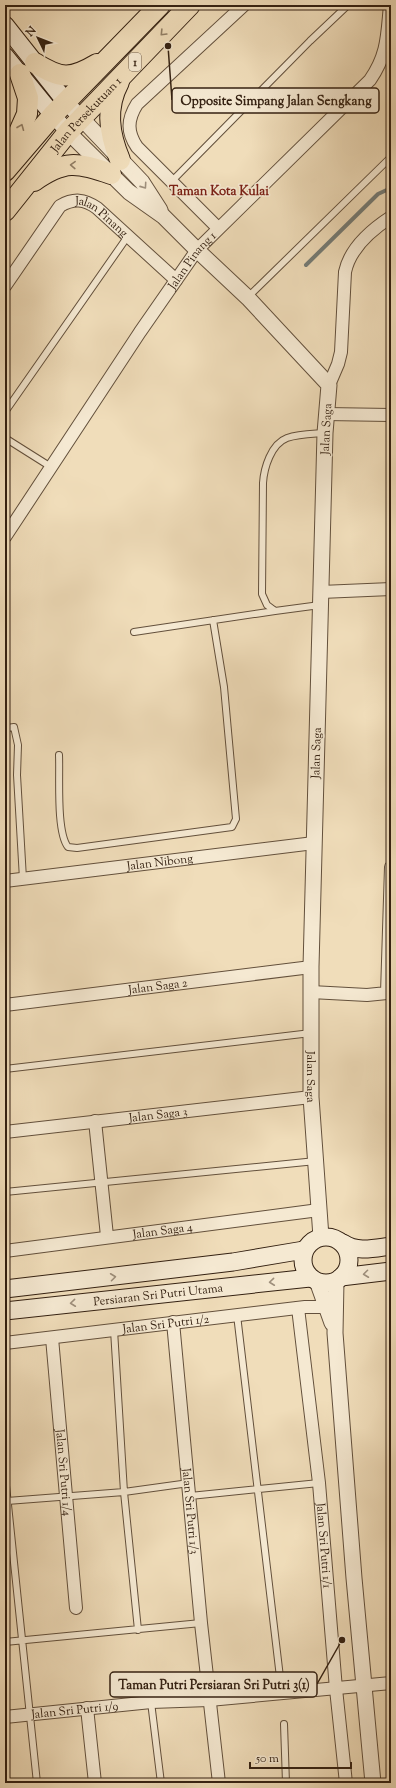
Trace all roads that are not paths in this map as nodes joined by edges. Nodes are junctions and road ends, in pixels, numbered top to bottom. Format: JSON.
{"nodes":[{"id":1,"x":160,"y":5,"type":"edge"},
{"id":2,"x":190,"y":5,"type":"edge"},
{"id":3,"x":244,"y":5,"type":"edge"},
{"id":4,"x":348,"y":5,"type":"edge"},
{"id":5,"x":390,"y":5,"type":"edge"},
{"id":6,"x":5,"y":25,"type":"edge"},
{"id":7,"x":111,"y":55,"type":"junction"},
{"id":8,"x":5,"y":56,"type":"edge"},
{"id":9,"x":27,"y":68,"type":"junction"},
{"id":10,"x":122,"y":75,"type":"junction"},
{"id":11,"x":59,"y":108,"type":"junction"},
{"id":12,"x":74,"y":126,"type":"junction"},
{"id":13,"x":391,"y":156,"type":"edge"},
{"id":14,"x":5,"y":163,"type":"edge"},
{"id":15,"x":115,"y":167,"type":"junction"},
{"id":16,"x":5,"y":171,"type":"edge"},
{"id":17,"x":171,"y":182,"type":"junction"},
{"id":18,"x":22,"y":190,"type":"junction"},
{"id":19,"x":5,"y":211,"type":"edge"},
{"id":20,"x":391,"y":217,"type":"edge"},
{"id":21,"x":218,"y":228,"type":"junction"},
{"id":22,"x":128,"y":236,"type":"junction"},
{"id":23,"x":197,"y":250,"type":"junction"},
{"id":24,"x":176,"y":280,"type":"junction"},
{"id":25,"x":5,"y":286,"type":"edge"},
{"id":26,"x":248,"y":298,"type":"junction"},
{"id":27,"x":328,"y":385,"type":"junction"},
{"id":28,"x":5,"y":412,"type":"edge"},
{"id":29,"x":326,"y":414,"type":"junction"},
{"id":30,"x":391,"y":415,"type":"edge"},
{"id":31,"x":325,"y":433,"type":"junction"},
{"id":32,"x":5,"y":438,"type":"edge"},
{"id":33,"x":51,"y":467,"type":"junction"},
{"id":34,"x":5,"y":537,"type":"edge"},
{"id":35,"x":391,"y":589,"type":"edge"},
{"id":36,"x":321,"y":598,"type":"junction"},
{"id":37,"x":275,"y":611,"type":"junction"},
{"id":38,"x":213,"y":620,"type":"junction"},
{"id":39,"x":134,"y":632,"type":"dead end"},
{"id":40,"x":5,"y":730,"type":"edge"},
{"id":41,"x":59,"y":755,"type":"dead end"},
{"id":42,"x":314,"y":843,"type":"junction"},
{"id":43,"x":391,"y":867,"type":"edge"},
{"id":44,"x":23,"y":879,"type":"junction"},
{"id":45,"x":5,"y":881,"type":"edge"},
{"id":46,"x":311,"y":967,"type":"junction"},
{"id":47,"x":311,"y":992,"type":"junction"},
{"id":48,"x":5,"y":1005,"type":"edge"},
{"id":49,"x":311,"y":1033,"type":"junction"},
{"id":50,"x":5,"y":1069,"type":"edge"},
{"id":51,"x":311,"y":1098,"type":"junction"},
{"id":52,"x":95,"y":1121,"type":"junction"},
{"id":53,"x":5,"y":1132,"type":"edge"},
{"id":54,"x":316,"y":1161,"type":"junction"},
{"id":55,"x":102,"y":1181,"type":"junction"},
{"id":56,"x":5,"y":1192,"type":"edge"},
{"id":57,"x":319,"y":1210,"type":"junction"},
{"id":58,"x":107,"y":1236,"type":"junction"},
{"id":59,"x":321,"y":1236,"type":"junction"},
{"id":60,"x":343,"y":1243,"type":"junction"},
{"id":61,"x":391,"y":1246,"type":"edge"},
{"id":62,"x":304,"y":1250,"type":"junction"},
{"id":63,"x":5,"y":1251,"type":"edge"},
{"id":64,"x":391,"y":1271,"type":"edge"},
{"id":65,"x":314,"y":1279,"type":"junction"},
{"id":66,"x":338,"y":1279,"type":"junction"},
{"id":67,"x":5,"y":1289,"type":"edge"},
{"id":68,"x":326,"y":1307,"type":"junction"},
{"id":69,"x":298,"y":1308,"type":"junction"},
{"id":70,"x":5,"y":1311,"type":"edge"},
{"id":71,"x":237,"y":1315,"type":"junction"},
{"id":72,"x":173,"y":1322,"type":"junction"},
{"id":73,"x":114,"y":1330,"type":"junction"},
{"id":74,"x":335,"y":1333,"type":"junction"},
{"id":75,"x":52,"y":1338,"type":"junction"},
{"id":76,"x":5,"y":1343,"type":"edge"},
{"id":77,"x":5,"y":1476,"type":"edge"},
{"id":78,"x":189,"y":1483,"type":"junction"},
{"id":79,"x":319,"y":1483,"type":"junction"},
{"id":80,"x":257,"y":1490,"type":"junction"},
{"id":81,"x":124,"y":1492,"type":"junction"},
{"id":82,"x":66,"y":1496,"type":"junction"},
{"id":83,"x":190,"y":1496,"type":"junction"},
{"id":84,"x":7,"y":1501,"type":"junction"},
{"id":85,"x":76,"y":1608,"type":"dead end"},
{"id":86,"x":201,"y":1623,"type":"junction"},
{"id":87,"x":138,"y":1630,"type":"junction"},
{"id":88,"x":21,"y":1641,"type":"junction"},
{"id":89,"x":5,"y":1642,"type":"edge"},
{"id":90,"x":391,"y":1683,"type":"edge"},
{"id":91,"x":364,"y":1686,"type":"junction"},
{"id":92,"x":336,"y":1689,"type":"junction"},
{"id":93,"x":282,"y":1694,"type":"junction"},
{"id":94,"x":209,"y":1700,"type":"junction"},
{"id":95,"x":151,"y":1702,"type":"junction"},
{"id":96,"x":87,"y":1708,"type":"junction"},
{"id":97,"x":29,"y":1714,"type":"junction"},
{"id":98,"x":5,"y":1717,"type":"edge"},
{"id":99,"x":284,"y":1724,"type":"dead end"},
{"id":100,"x":37,"y":1783,"type":"edge"},
{"id":101,"x":95,"y":1783,"type":"edge"},
{"id":102,"x":161,"y":1783,"type":"edge"},
{"id":103,"x":219,"y":1783,"type":"edge"},
{"id":104,"x":286,"y":1783,"type":"edge"},
{"id":105,"x":346,"y":1783,"type":"edge"},
{"id":106,"x":373,"y":1783,"type":"edge"}],
"edges":[{"from":1,"to":7,"type":"highway","name":"Jalan Persekutuan 1","number":"1"},
{"from":2,"to":10,"type":"highway","name":"Jalan Persekutuan 1","number":"1","one_way":true},
{"from":3,"to":17,"type":"street"},
{"from":4,"to":17,"type":"lane"},
{"from":5,"to":21,"type":"street","name":"Jalan Pinang 1"},
{"from":6,"to":9,"type":"main road"},
{"from":7,"to":9,"type":"highway"},
{"from":7,"to":11,"type":"highway","name":"Jalan Persekutuan 1","number":"1"},
{"from":8,"to":9,"type":"main road"},
{"from":9,"to":11,"type":"main road"},
{"from":14,"to":9,"type":"highway","one_way":true},
{"from":10,"to":12,"type":"highway","name":"Jalan Persekutuan 1","number":"1"},
{"from":10,"to":15,"type":"highway"},
{"from":11,"to":12,"type":"street"},
{"from":11,"to":16,"type":"highway","name":"Jalan Persekutuan 1","number":"1"},
{"from":12,"to":15,"type":"street"},
{"from":12,"to":18,"type":"highway","name":"Jalan Persekutuan 1","number":"1"},
{"from":13,"to":26,"type":"lane"},
{"from":15,"to":18,"type":"highway","one_way":true},
{"from":15,"to":23,"type":"street"},
{"from":17,"to":21,"type":"street"},
{"from":18,"to":19,"type":"highway","name":"Jalan Persekutuan 1","number":"1"},
{"from":20,"to":27,"type":"street","name":"Jalan Saga"},
{"from":21,"to":23,"type":"street","name":"Jalan Pinang 1"},
{"from":22,"to":24,"type":"street","name":"Jalan Pinang"},
{"from":22,"to":25,"type":"street","name":"Jalan Pinang"},
{"from":22,"to":28,"type":"lane"},
{"from":23,"to":24,"type":"street","name":"Jalan Pinang 1"},
{"from":23,"to":26,"type":"street"},
{"from":24,"to":33,"type":"street","name":"Jalan Pinang 1"},
{"from":26,"to":27,"type":"street"},
{"from":27,"to":29,"type":"street","name":"Jalan Saga"},
{"from":29,"to":30,"type":"street"},
{"from":29,"to":31,"type":"street","name":"Jalan Saga"},
{"from":31,"to":36,"type":"street","name":"Jalan Saga"},
{"from":31,"to":37,"type":"lane"},
{"from":32,"to":33,"type":"lane"},
{"from":33,"to":34,"type":"street","name":"Jalan Pinang 1"},
{"from":35,"to":36,"type":"street"},
{"from":36,"to":37,"type":"lane"},
{"from":36,"to":42,"type":"street","name":"Jalan Saga"},
{"from":37,"to":38,"type":"lane"},
{"from":38,"to":39,"type":"lane"},
{"from":38,"to":41,"type":"lane"},
{"from":40,"to":44,"type":"lane"},
{"from":42,"to":44,"type":"street","name":"Jalan Nibong"},
{"from":42,"to":46,"type":"street","name":"Jalan Saga"},
{"from":43,"to":47,"type":"street"},
{"from":44,"to":45,"type":"street","name":"Jalan Nibong"},
{"from":46,"to":47,"type":"street","name":"Jalan Saga"},
{"from":46,"to":48,"type":"street","name":"Jalan Saga 2"},
{"from":47,"to":49,"type":"street","name":"Jalan Saga"},
{"from":49,"to":50,"type":"lane"},
{"from":49,"to":51,"type":"street","name":"Jalan Saga"},
{"from":51,"to":52,"type":"street","name":"Jalan Saga 3"},
{"from":51,"to":54,"type":"street","name":"Jalan Saga"},
{"from":52,"to":53,"type":"street","name":"Jalan Saga 3"},
{"from":52,"to":55,"type":"street"},
{"from":54,"to":55,"type":"lane"},
{"from":54,"to":57,"type":"street","name":"Jalan Saga"},
{"from":55,"to":56,"type":"lane"},
{"from":55,"to":58,"type":"street"},
{"from":57,"to":58,"type":"street","name":"Jalan Saga 4"},
{"from":57,"to":59,"type":"street","name":"Jalan Saga"},
{"from":58,"to":63,"type":"street","name":"Jalan Saga 4"},
{"from":59,"to":60,"type":"main road"},
{"from":59,"to":62,"type":"main road"},
{"from":60,"to":61,"type":"main road"},
{"from":60,"to":66,"type":"main road"},
{"from":62,"to":65,"type":"main road"},
{"from":67,"to":62,"type":"main road","name":"Persiaran Sri Putri Utama","one_way":true},
{"from":64,"to":66,"type":"main road","one_way":true},
{"from":65,"to":66,"type":"main road"},
{"from":65,"to":68,"type":"street"},
{"from":65,"to":70,"type":"main road","name":"Persiaran Sri Putri Utama","one_way":true},
{"from":66,"to":74,"type":"street"},
{"from":68,"to":69,"type":"street","name":"Jalan Sri Putri 1/2"},
{"from":68,"to":74,"type":"street"},
{"from":69,"to":71,"type":"street","name":"Jalan Sri Putri 1/2"},
{"from":69,"to":79,"type":"street","name":"Jalan Sri Putri 1/1"},
{"from":71,"to":72,"type":"street","name":"Jalan Sri Putri 1/2"},
{"from":71,"to":80,"type":"lane"},
{"from":72,"to":73,"type":"street","name":"Jalan Sri Putri 1/2"},
{"from":72,"to":78,"type":"street","name":"Jalan Sri Putri 1/3"},
{"from":73,"to":75,"type":"street","name":"Jalan Sri Putri 1/2"},
{"from":73,"to":81,"type":"lane"},
{"from":74,"to":91,"type":"street"},
{"from":75,"to":76,"type":"street","name":"Jalan Sri Putri 1/2"},
{"from":75,"to":82,"type":"street","name":"Jalan Sri Putri 1/4"},
{"from":77,"to":84,"type":"lane"},
{"from":78,"to":81,"type":"lane"},
{"from":78,"to":83,"type":"street","name":"Jalan Sri Putri 1/3"},
{"from":79,"to":80,"type":"lane"},
{"from":79,"to":92,"type":"street","name":"Jalan Sri Putri 1/1"},
{"from":80,"to":83,"type":"lane"},
{"from":80,"to":93,"type":"lane"},
{"from":81,"to":82,"type":"lane"},
{"from":81,"to":87,"type":"lane"},
{"from":82,"to":84,"type":"lane"},
{"from":82,"to":85,"type":"street","name":"Jalan Sri Putri 1/4"},
{"from":83,"to":86,"type":"street","name":"Jalan Sri Putri 1/3"},
{"from":84,"to":88,"type":"lane"},
{"from":86,"to":87,"type":"lane"},
{"from":86,"to":94,"type":"street","name":"Jalan Sri Putri 1/3"},
{"from":87,"to":88,"type":"lane"},
{"from":88,"to":89,"type":"lane"},
{"from":88,"to":97,"type":"lane"},
{"from":90,"to":91,"type":"street","name":"Jalan Sri Putri 1/9"},
{"from":91,"to":92,"type":"street","name":"Jalan Sri Putri 1/9"},
{"from":91,"to":106,"type":"street"},
{"from":92,"to":93,"type":"street","name":"Jalan Sri Putri 1/9"},
{"from":92,"to":105,"type":"street","name":"Jalan Sri Putri 1/1"},
{"from":93,"to":94,"type":"street","name":"Jalan Sri Putri 1/9"},
{"from":94,"to":95,"type":"street","name":"Jalan Sri Putri 1/9"},
{"from":94,"to":103,"type":"street","name":"Jalan Sri Putri 1/3"},
{"from":95,"to":96,"type":"street","name":"Jalan Sri Putri 1/9"},
{"from":95,"to":102,"type":"lane"},
{"from":96,"to":97,"type":"street","name":"Jalan Sri Putri 1/9"},
{"from":96,"to":101,"type":"street"},
{"from":97,"to":98,"type":"street","name":"Jalan Sri Putri 1/9"},
{"from":97,"to":100,"type":"lane"},
{"from":99,"to":104,"type":"lane"}]}
